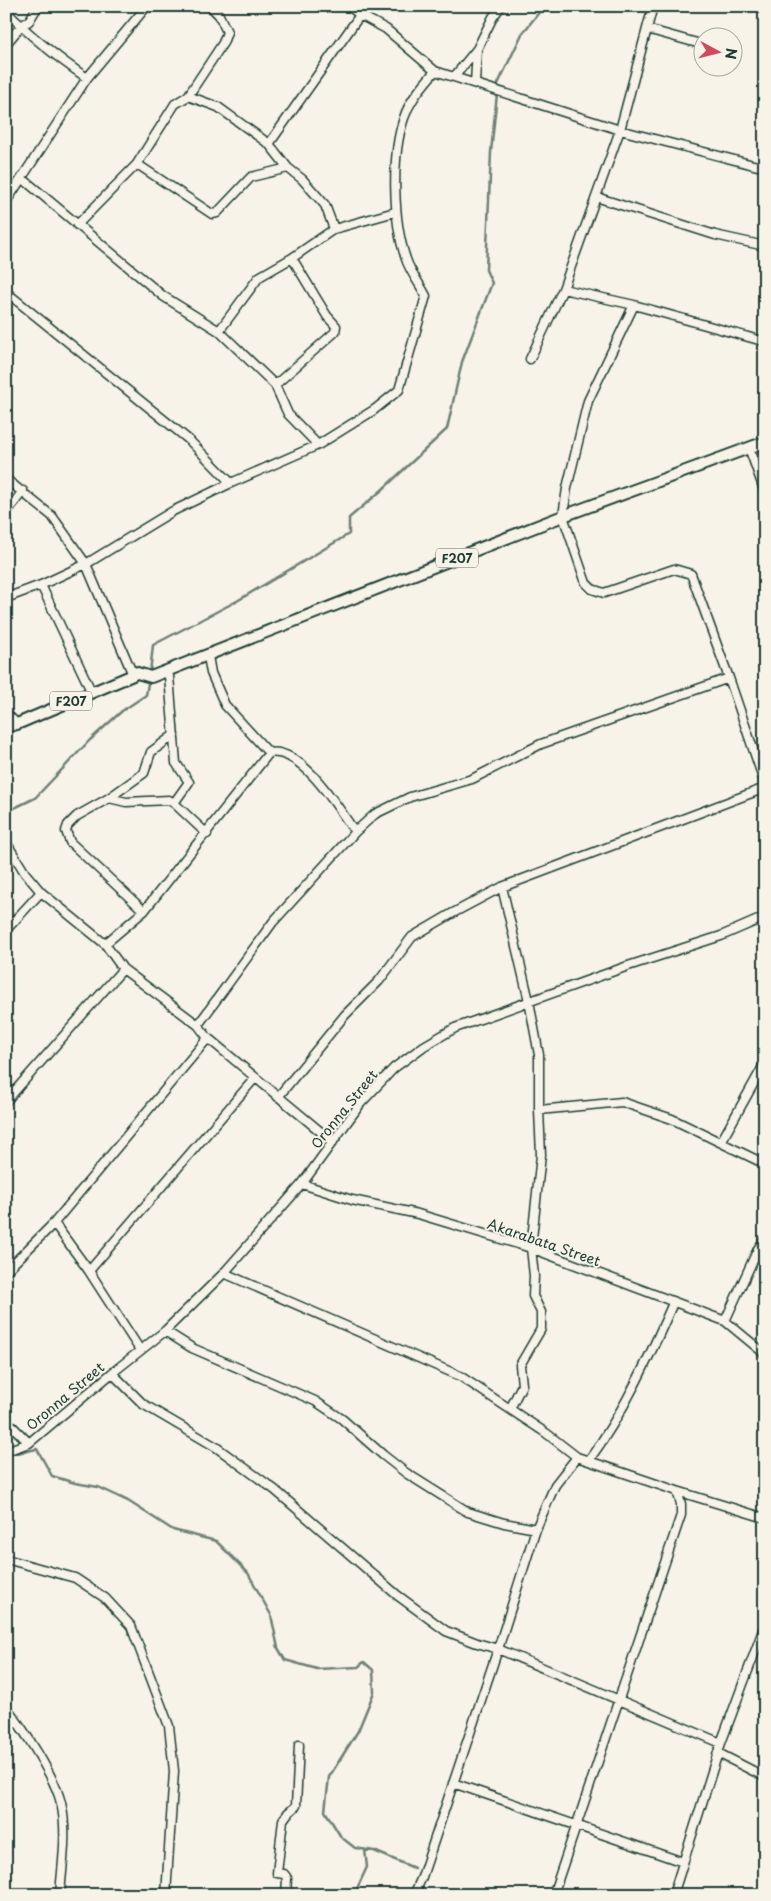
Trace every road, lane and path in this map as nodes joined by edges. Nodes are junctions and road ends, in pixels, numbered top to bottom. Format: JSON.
{"nodes":[{"id":1,"x":38,"y":6,"type":"edge"},
{"id":2,"x":146,"y":6,"type":"edge"},
{"id":3,"x":210,"y":6,"type":"edge"},
{"id":4,"x":349,"y":6,"type":"edge"},
{"id":5,"x":364,"y":6,"type":"edge"},
{"id":6,"x":501,"y":6,"type":"edge"},
{"id":7,"x":653,"y":6,"type":"edge"},
{"id":8,"x":6,"y":11,"type":"edge"},
{"id":9,"x":360,"y":15,"type":"junction"},
{"id":10,"x":21,"y":26,"type":"junction"},
{"id":11,"x":647,"y":29,"type":"junction"},
{"id":12,"x":694,"y":42,"type":"edge"},
{"id":13,"x":6,"y":44,"type":"edge"},
{"id":14,"x":477,"y":49,"type":"junction"},
{"id":15,"x":435,"y":71,"type":"junction"},
{"id":16,"x":454,"y":77,"type":"junction"},
{"id":17,"x":87,"y":78,"type":"junction"},
{"id":18,"x":478,"y":84,"type":"junction"},
{"id":19,"x":188,"y":96,"type":"junction"},
{"id":20,"x":620,"y":130,"type":"junction"},
{"id":21,"x":268,"y":144,"type":"junction"},
{"id":22,"x":137,"y":164,"type":"junction"},
{"id":23,"x":288,"y":168,"type":"junction"},
{"id":24,"x":765,"y":168,"type":"edge"},
{"id":25,"x":22,"y":178,"type":"junction"},
{"id":26,"x":596,"y":197,"type":"junction"},
{"id":27,"x":6,"y":202,"type":"edge"},
{"id":28,"x":395,"y":212,"type":"junction"},
{"id":29,"x":76,"y":225,"type":"junction"},
{"id":30,"x":334,"y":229,"type":"junction"},
{"id":31,"x":765,"y":246,"type":"edge"},
{"id":32,"x":292,"y":258,"type":"junction"},
{"id":33,"x":563,"y":289,"type":"junction"},
{"id":34,"x":6,"y":292,"type":"edge"},
{"id":35,"x":634,"y":305,"type":"junction"},
{"id":36,"x":219,"y":331,"type":"junction"},
{"id":37,"x":765,"y":340,"type":"edge"},
{"id":38,"x":530,"y":359,"type":"dead end"},
{"id":39,"x":275,"y":384,"type":"junction"},
{"id":40,"x":765,"y":442,"type":"edge"},
{"id":41,"x":318,"y":445,"type":"junction"},
{"id":42,"x":749,"y":448,"type":"junction"},
{"id":43,"x":6,"y":479,"type":"edge"},
{"id":44,"x":231,"y":483,"type":"junction"},
{"id":45,"x":23,"y":491,"type":"junction"},
{"id":46,"x":765,"y":492,"type":"edge"},
{"id":47,"x":6,"y":513,"type":"edge"},
{"id":48,"x":563,"y":516,"type":"junction"},
{"id":49,"x":86,"y":564,"type":"junction"},
{"id":50,"x":41,"y":585,"type":"junction"},
{"id":51,"x":6,"y":598,"type":"edge"},
{"id":52,"x":208,"y":656,"type":"junction"},
{"id":53,"x":164,"y":672,"type":"junction"},
{"id":54,"x":133,"y":674,"type":"junction"},
{"id":55,"x":729,"y":678,"type":"junction"},
{"id":56,"x":92,"y":693,"type":"junction"},
{"id":57,"x":6,"y":713,"type":"edge"},
{"id":58,"x":17,"y":724,"type":"junction"},
{"id":59,"x":6,"y":727,"type":"edge"},
{"id":60,"x":174,"y":735,"type":"junction"},
{"id":61,"x":269,"y":753,"type":"junction"},
{"id":62,"x":765,"y":784,"type":"edge"},
{"id":63,"x":765,"y":788,"type":"edge"},
{"id":64,"x":109,"y":798,"type":"junction"},
{"id":65,"x":174,"y":803,"type":"junction"},
{"id":66,"x":355,"y":832,"type":"junction"},
{"id":67,"x":207,"y":834,"type":"junction"},
{"id":68,"x":7,"y":844,"type":"edge"},
{"id":69,"x":502,"y":887,"type":"junction"},
{"id":70,"x":41,"y":892,"type":"junction"},
{"id":71,"x":144,"y":912,"type":"junction"},
{"id":72,"x":765,"y":917,"type":"edge"},
{"id":73,"x":6,"y":930,"type":"edge"},
{"id":74,"x":105,"y":944,"type":"junction"},
{"id":75,"x":123,"y":969,"type":"junction"},
{"id":76,"x":529,"y":1001,"type":"junction"},
{"id":77,"x":198,"y":1025,"type":"junction"},
{"id":78,"x":208,"y":1038,"type":"junction"},
{"id":79,"x":765,"y":1063,"type":"edge"},
{"id":80,"x":255,"y":1078,"type":"junction"},
{"id":81,"x":278,"y":1097,"type":"junction"},
{"id":82,"x":6,"y":1102,"type":"edge"},
{"id":83,"x":539,"y":1110,"type":"junction"},
{"id":84,"x":333,"y":1142,"type":"junction"},
{"id":85,"x":721,"y":1142,"type":"junction"},
{"id":86,"x":765,"y":1164,"type":"edge"},
{"id":87,"x":302,"y":1184,"type":"junction"},
{"id":88,"x":54,"y":1223,"type":"junction"},
{"id":89,"x":765,"y":1239,"type":"edge"},
{"id":90,"x":531,"y":1248,"type":"junction"},
{"id":91,"x":6,"y":1271,"type":"edge"},
{"id":92,"x":89,"y":1271,"type":"junction"},
{"id":93,"x":224,"y":1273,"type":"junction"},
{"id":94,"x":673,"y":1303,"type":"junction"},
{"id":95,"x":725,"y":1321,"type":"junction"},
{"id":96,"x":165,"y":1331,"type":"junction"},
{"id":97,"x":140,"y":1350,"type":"junction"},
{"id":98,"x":765,"y":1354,"type":"edge"},
{"id":99,"x":112,"y":1373,"type":"junction"},
{"id":100,"x":510,"y":1409,"type":"junction"},
{"id":101,"x":6,"y":1420,"type":"edge"},
{"id":102,"x":28,"y":1443,"type":"junction"},
{"id":103,"x":6,"y":1451,"type":"edge"},
{"id":104,"x":577,"y":1457,"type":"junction"},
{"id":105,"x":590,"y":1460,"type":"junction"},
{"id":106,"x":677,"y":1491,"type":"junction"},
{"id":107,"x":765,"y":1518,"type":"edge"},
{"id":108,"x":536,"y":1529,"type":"junction"},
{"id":109,"x":6,"y":1559,"type":"edge"},
{"id":110,"x":765,"y":1625,"type":"edge"},
{"id":111,"x":498,"y":1649,"type":"junction"},
{"id":112,"x":618,"y":1700,"type":"junction"},
{"id":113,"x":8,"y":1712,"type":"edge"},
{"id":114,"x":721,"y":1743,"type":"junction"},
{"id":115,"x":299,"y":1745,"type":"dead end"},
{"id":116,"x":718,"y":1753,"type":"junction"},
{"id":117,"x":765,"y":1777,"type":"edge"},
{"id":118,"x":453,"y":1783,"type":"junction"},
{"id":119,"x":576,"y":1826,"type":"junction"},
{"id":120,"x":683,"y":1862,"type":"junction"},
{"id":121,"x":60,"y":1895,"type":"edge"},
{"id":122,"x":166,"y":1895,"type":"edge"},
{"id":123,"x":286,"y":1895,"type":"edge"},
{"id":124,"x":414,"y":1895,"type":"edge"},
{"id":125,"x":554,"y":1895,"type":"edge"},
{"id":126,"x":673,"y":1895,"type":"edge"}],
"edges":[{"from":1,"to":10,"type":"street"},
{"from":2,"to":17,"type":"street"},
{"from":3,"to":19,"type":"street"},
{"from":4,"to":9,"type":"street"},
{"from":5,"to":9,"type":"street"},
{"from":6,"to":14,"type":"street"},
{"from":7,"to":11,"type":"street"},
{"from":8,"to":10,"type":"street"},
{"from":9,"to":15,"type":"street"},
{"from":9,"to":21,"type":"street"},
{"from":10,"to":13,"type":"street"},
{"from":10,"to":17,"type":"street"},
{"from":11,"to":12,"type":"street"},
{"from":11,"to":20,"type":"street"},
{"from":14,"to":16,"type":"street"},
{"from":14,"to":18,"type":"street"},
{"from":15,"to":16,"type":"street"},
{"from":15,"to":28,"type":"street"},
{"from":16,"to":18,"type":"street"},
{"from":17,"to":25,"type":"street"},
{"from":18,"to":20,"type":"street"},
{"from":19,"to":21,"type":"street"},
{"from":19,"to":22,"type":"street"},
{"from":20,"to":24,"type":"street"},
{"from":20,"to":26,"type":"street"},
{"from":21,"to":23,"type":"street"},
{"from":22,"to":23,"type":"street"},
{"from":22,"to":29,"type":"street"},
{"from":23,"to":30,"type":"street"},
{"from":25,"to":27,"type":"street"},
{"from":25,"to":29,"type":"street"},
{"from":26,"to":31,"type":"street"},
{"from":26,"to":33,"type":"street"},
{"from":28,"to":30,"type":"street"},
{"from":28,"to":41,"type":"street"},
{"from":29,"to":36,"type":"street"},
{"from":30,"to":32,"type":"street"},
{"from":32,"to":36,"type":"street"},
{"from":32,"to":39,"type":"street"},
{"from":33,"to":35,"type":"street"},
{"from":33,"to":38,"type":"street"},
{"from":34,"to":44,"type":"street"},
{"from":35,"to":37,"type":"street"},
{"from":35,"to":48,"type":"street"},
{"from":36,"to":39,"type":"street"},
{"from":39,"to":41,"type":"street"},
{"from":40,"to":42,"type":"main road","number":"F207"},
{"from":41,"to":44,"type":"street"},
{"from":42,"to":46,"type":"street"},
{"from":42,"to":48,"type":"main road","number":"F207"},
{"from":43,"to":45,"type":"street"},
{"from":44,"to":49,"type":"street"},
{"from":45,"to":47,"type":"street"},
{"from":45,"to":49,"type":"street"},
{"from":48,"to":52,"type":"main road","number":"F207"},
{"from":48,"to":55,"type":"street"},
{"from":49,"to":50,"type":"street"},
{"from":49,"to":54,"type":"street"},
{"from":50,"to":51,"type":"street"},
{"from":50,"to":56,"type":"street"},
{"from":52,"to":53,"type":"main road","number":"F207"},
{"from":52,"to":61,"type":"street"},
{"from":53,"to":54,"type":"main road","number":"F207"},
{"from":53,"to":60,"type":"street"},
{"from":54,"to":56,"type":"main road","number":"F207"},
{"from":55,"to":62,"type":"street"},
{"from":55,"to":66,"type":"street"},
{"from":56,"to":58,"type":"main road","number":"F207"},
{"from":57,"to":58,"type":"street"},
{"from":58,"to":59,"type":"main road","number":"F207"},
{"from":60,"to":64,"type":"street"},
{"from":60,"to":65,"type":"street"},
{"from":61,"to":66,"type":"street"},
{"from":61,"to":67,"type":"street"},
{"from":63,"to":69,"type":"street"},
{"from":64,"to":65,"type":"street"},
{"from":64,"to":71,"type":"street"},
{"from":65,"to":67,"type":"street"},
{"from":66,"to":77,"type":"street"},
{"from":67,"to":71,"type":"street"},
{"from":68,"to":70,"type":"street"},
{"from":69,"to":76,"type":"street"},
{"from":69,"to":81,"type":"street"},
{"from":70,"to":73,"type":"street"},
{"from":70,"to":74,"type":"street"},
{"from":71,"to":74,"type":"street"},
{"from":72,"to":76,"type":"street","name":"Oronna Street"},
{"from":74,"to":75,"type":"street"},
{"from":75,"to":77,"type":"street"},
{"from":75,"to":82,"type":"street"},
{"from":76,"to":83,"type":"street"},
{"from":76,"to":84,"type":"street","name":"Oronna Street"},
{"from":77,"to":78,"type":"street"},
{"from":78,"to":80,"type":"street"},
{"from":78,"to":88,"type":"street"},
{"from":79,"to":85,"type":"street"},
{"from":80,"to":81,"type":"street"},
{"from":80,"to":92,"type":"street"},
{"from":81,"to":84,"type":"street"},
{"from":83,"to":85,"type":"street"},
{"from":83,"to":90,"type":"street"},
{"from":84,"to":87,"type":"street","name":"Oronna Street"},
{"from":85,"to":86,"type":"street"},
{"from":87,"to":90,"type":"street","name":"Akarabata Street"},
{"from":87,"to":93,"type":"street","name":"Oronna Street"},
{"from":88,"to":91,"type":"street"},
{"from":88,"to":92,"type":"street"},
{"from":89,"to":95,"type":"street"},
{"from":90,"to":94,"type":"street","name":"Akarabata Street"},
{"from":90,"to":100,"type":"street"},
{"from":92,"to":97,"type":"street"},
{"from":93,"to":96,"type":"street","name":"Oronna Street"},
{"from":93,"to":100,"type":"street"},
{"from":94,"to":95,"type":"street","name":"Akarabata Street"},
{"from":94,"to":105,"type":"street"},
{"from":95,"to":98,"type":"street","name":"Akarabata Street"},
{"from":96,"to":97,"type":"street","name":"Oronna Street"},
{"from":96,"to":108,"type":"street"},
{"from":97,"to":99,"type":"street","name":"Oronna Street"},
{"from":99,"to":102,"type":"street","name":"Oronna Street"},
{"from":99,"to":111,"type":"street"},
{"from":100,"to":104,"type":"street"},
{"from":101,"to":102,"type":"street"},
{"from":102,"to":103,"type":"street"},
{"from":104,"to":105,"type":"street"},
{"from":104,"to":108,"type":"street"},
{"from":105,"to":106,"type":"street"},
{"from":106,"to":107,"type":"street"},
{"from":106,"to":112,"type":"street"},
{"from":108,"to":111,"type":"street"},
{"from":109,"to":122,"type":"street"},
{"from":110,"to":114,"type":"street"},
{"from":111,"to":112,"type":"street"},
{"from":111,"to":118,"type":"street"},
{"from":112,"to":114,"type":"street"},
{"from":112,"to":119,"type":"street"},
{"from":113,"to":121,"type":"street"},
{"from":114,"to":116,"type":"street"},
{"from":115,"to":123,"type":"street"},
{"from":116,"to":117,"type":"street"},
{"from":116,"to":120,"type":"street"},
{"from":118,"to":119,"type":"street"},
{"from":118,"to":124,"type":"street"},
{"from":119,"to":120,"type":"street"},
{"from":119,"to":125,"type":"street"},
{"from":120,"to":126,"type":"street"}]}
